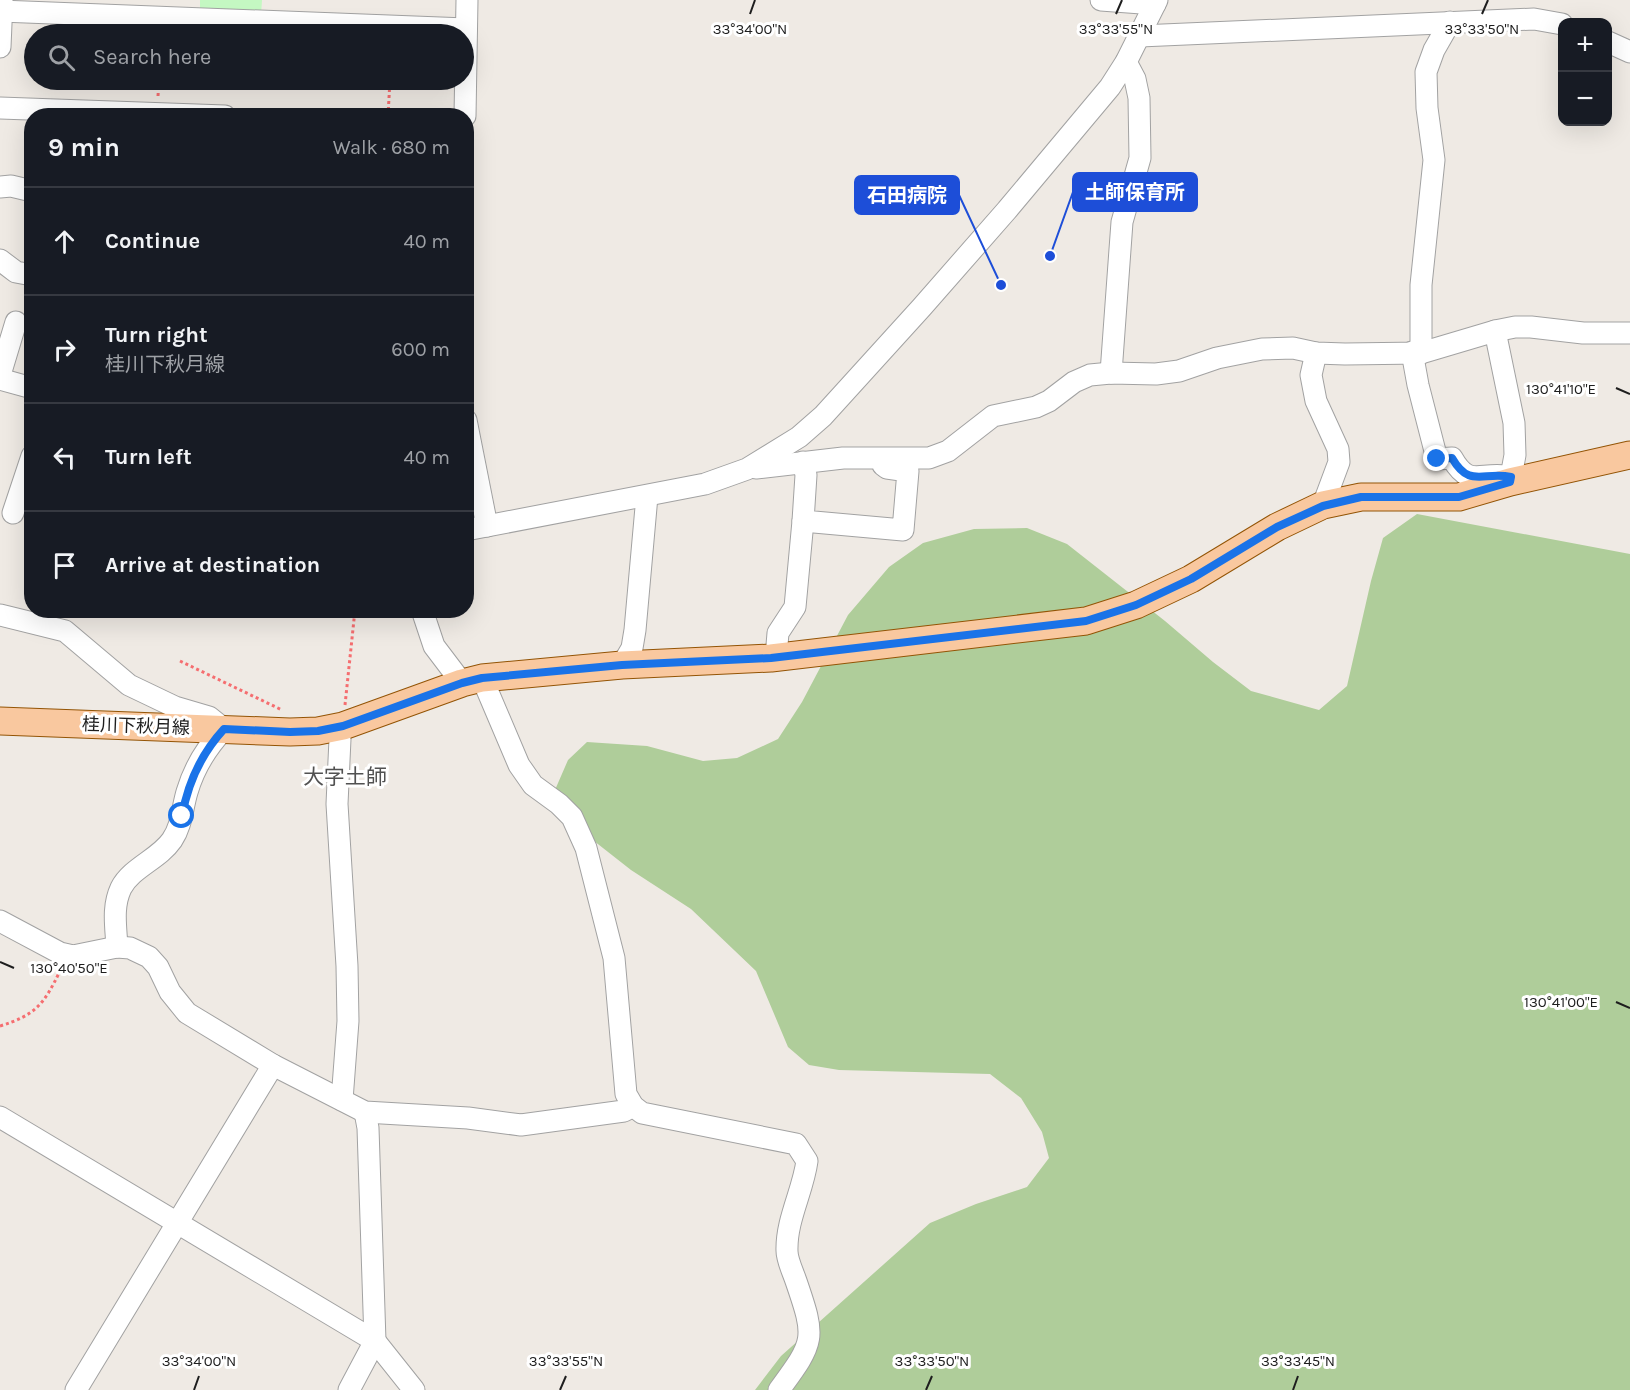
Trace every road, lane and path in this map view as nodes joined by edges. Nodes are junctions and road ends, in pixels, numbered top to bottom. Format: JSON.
{"nodes":[{"id":1,"x":468,"y":0,"type":"edge"},
{"id":2,"x":1101,"y":0,"type":"edge"},
{"id":3,"x":1156,"y":2,"type":"edge"},
{"id":4,"x":1,"y":7,"type":"edge"},
{"id":5,"x":1450,"y":22,"type":"junction"},
{"id":6,"x":1558,"y":23,"type":"edge"},
{"id":7,"x":360,"y":24,"type":"edge"},
{"id":8,"x":466,"y":24,"type":"edge"},
{"id":9,"x":1140,"y":36,"type":"junction"},
{"id":10,"x":1612,"y":44,"type":"edge"},
{"id":11,"x":0,"y":47,"type":"edge"},
{"id":12,"x":1630,"y":52,"type":"edge"},
{"id":13,"x":1126,"y":63,"type":"junction"},
{"id":14,"x":389,"y":90,"type":"edge"},
{"id":15,"x":465,"y":90,"type":"edge"},
{"id":16,"x":0,"y":108,"type":"edge"},
{"id":17,"x":388,"y":108,"type":"edge"},
{"id":18,"x":465,"y":108,"type":"edge"},
{"id":19,"x":24,"y":109,"type":"edge"},
{"id":20,"x":0,"y":187,"type":"edge"},
{"id":21,"x":24,"y":189,"type":"edge"},
{"id":22,"x":0,"y":260,"type":"edge"},
{"id":23,"x":24,"y":274,"type":"edge"},
{"id":24,"x":16,"y":322,"type":"dead end"},
{"id":25,"x":1495,"y":331,"type":"junction"},
{"id":26,"x":1630,"y":333,"type":"edge"},
{"id":27,"x":1416,"y":352,"type":"junction"},
{"id":28,"x":1316,"y":353,"type":"junction"},
{"id":29,"x":1110,"y":373,"type":"junction"},
{"id":30,"x":0,"y":377,"type":"edge"},
{"id":31,"x":24,"y":385,"type":"edge"},
{"id":32,"x":1630,"y":455,"type":"edge"},
{"id":33,"x":877,"y":458,"type":"junction"},
{"id":34,"x":803,"y":462,"type":"junction"},
{"id":35,"x":747,"y":469,"type":"junction"},
{"id":36,"x":1511,"y":479,"type":"junction"},
{"id":37,"x":24,"y":480,"type":"edge"},
{"id":38,"x":647,"y":496,"type":"junction"},
{"id":39,"x":474,"y":499,"type":"edge"},
{"id":40,"x":1323,"y":506,"type":"junction"},
{"id":41,"x":13,"y":513,"type":"dead end"},
{"id":42,"x":804,"y":521,"type":"junction"},
{"id":43,"x":477,"y":528,"type":"edge"},
{"id":44,"x":0,"y":615,"type":"edge"},
{"id":45,"x":354,"y":618,"type":"edge"},
{"id":46,"x":425,"y":618,"type":"edge"},
{"id":47,"x":776,"y":657,"type":"junction"},
{"id":48,"x":180,"y":662,"type":"dead end"},
{"id":49,"x":622,"y":665,"type":"junction"},
{"id":50,"x":472,"y":681,"type":"junction"},
{"id":51,"x":0,"y":721,"type":"edge"},
{"id":52,"x":341,"y":726,"type":"junction"},
{"id":53,"x":224,"y":729,"type":"junction"},
{"id":54,"x":300,"y":732,"type":"junction"},
{"id":55,"x":0,"y":921,"type":"edge"},
{"id":56,"x":117,"y":947,"type":"junction"},
{"id":57,"x":68,"y":955,"type":"junction"},
{"id":58,"x":0,"y":1026,"type":"edge"},
{"id":59,"x":273,"y":1065,"type":"junction"},
{"id":60,"x":342,"y":1100,"type":"junction"},
{"id":61,"x":633,"y":1106,"type":"junction"},
{"id":62,"x":365,"y":1112,"type":"junction"},
{"id":63,"x":0,"y":1117,"type":"edge"},
{"id":64,"x":176,"y":1223,"type":"junction"},
{"id":65,"x":375,"y":1341,"type":"junction"},
{"id":66,"x":76,"y":1390,"type":"edge"},
{"id":67,"x":349,"y":1390,"type":"edge"},
{"id":68,"x":414,"y":1390,"type":"edge"},
{"id":69,"x":779,"y":1390,"type":"edge"}],
"edges":[{"from":1,"to":8,"type":"street"},
{"from":2,"to":3,"type":"street"},
{"from":3,"to":9,"type":"street"},
{"from":4,"to":7,"type":"street"},
{"from":4,"to":11,"type":"street"},
{"from":5,"to":6,"type":"street"},
{"from":5,"to":9,"type":"street"},
{"from":5,"to":27,"type":"street"},
{"from":9,"to":13,"type":"street"},
{"from":10,"to":12,"type":"street"},
{"from":13,"to":29,"type":"street"},
{"from":13,"to":35,"type":"street"},
{"from":14,"to":17,"type":"path"},
{"from":15,"to":18,"type":"street"},
{"from":16,"to":19,"type":"street"},
{"from":20,"to":21,"type":"street"},
{"from":22,"to":23,"type":"street"},
{"from":24,"to":30,"type":"street"},
{"from":25,"to":26,"type":"street"},
{"from":25,"to":27,"type":"street"},
{"from":25,"to":36,"type":"street"},
{"from":27,"to":28,"type":"street"},
{"from":27,"to":36,"type":"street"},
{"from":28,"to":29,"type":"street"},
{"from":28,"to":40,"type":"street"},
{"from":29,"to":33,"type":"street"},
{"from":30,"to":31,"type":"street"},
{"from":32,"to":36,"type":"main road","name":"桂川下秋月線"},
{"from":33,"to":34,"type":"street"},
{"from":33,"to":42,"type":"street"},
{"from":34,"to":35,"type":"street"},
{"from":34,"to":42,"type":"street"},
{"from":35,"to":38,"type":"street"},
{"from":36,"to":40,"type":"main road","name":"桂川下秋月線"},
{"from":37,"to":41,"type":"street"},
{"from":38,"to":43,"type":"street"},
{"from":38,"to":49,"type":"street"},
{"from":39,"to":43,"type":"street"},
{"from":40,"to":47,"type":"main road","name":"桂川下秋月線"},
{"from":42,"to":47,"type":"street"},
{"from":44,"to":53,"type":"street"},
{"from":45,"to":52,"type":"path"},
{"from":46,"to":50,"type":"street"},
{"from":47,"to":49,"type":"main road","name":"桂川下秋月線"},
{"from":48,"to":54,"type":"path"},
{"from":49,"to":50,"type":"main road","name":"桂川下秋月線"},
{"from":50,"to":52,"type":"main road","name":"桂川下秋月線"},
{"from":50,"to":61,"type":"street"},
{"from":51,"to":53,"type":"main road","name":"桂川下秋月線"},
{"from":52,"to":54,"type":"main road","name":"桂川下秋月線"},
{"from":52,"to":60,"type":"street"},
{"from":53,"to":54,"type":"main road","name":"桂川下秋月線"},
{"from":53,"to":56,"type":"street"},
{"from":55,"to":57,"type":"street"},
{"from":56,"to":57,"type":"street"},
{"from":56,"to":59,"type":"street"},
{"from":57,"to":58,"type":"path"},
{"from":59,"to":60,"type":"street"},
{"from":59,"to":64,"type":"street"},
{"from":60,"to":62,"type":"street"},
{"from":61,"to":62,"type":"street"},
{"from":61,"to":69,"type":"street"},
{"from":62,"to":65,"type":"street"},
{"from":63,"to":64,"type":"street"},
{"from":64,"to":65,"type":"street"},
{"from":64,"to":66,"type":"street"},
{"from":65,"to":67,"type":"street"},
{"from":65,"to":68,"type":"street"}]}
